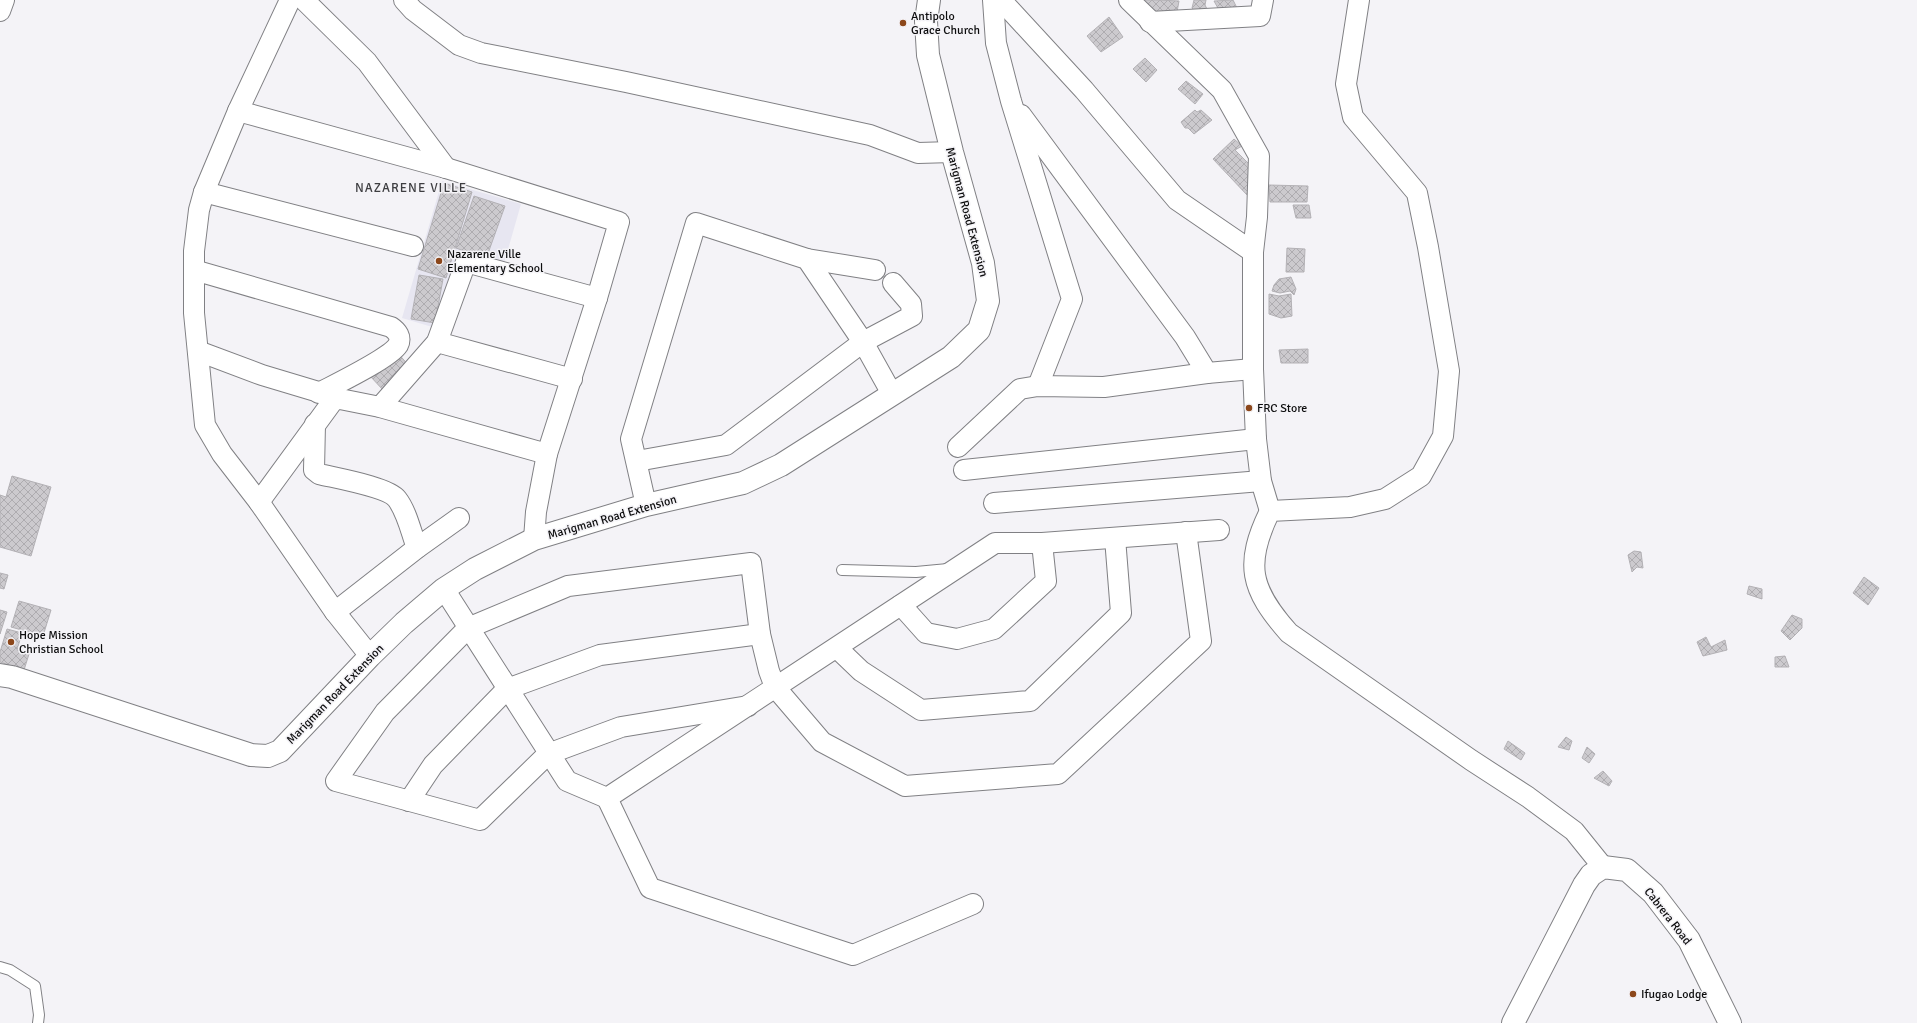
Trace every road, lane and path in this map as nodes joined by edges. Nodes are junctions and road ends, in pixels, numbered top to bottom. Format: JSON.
{"nodes":[{"id":1,"x":4,"y":0,"type":"edge"},
{"id":2,"x":290,"y":0,"type":"edge"},
{"id":3,"x":304,"y":0,"type":"edge"},
{"id":4,"x":404,"y":0,"type":"edge"},
{"id":5,"x":929,"y":0,"type":"edge"},
{"id":6,"x":993,"y":0,"type":"edge"},
{"id":7,"x":1001,"y":0,"type":"edge"},
{"id":8,"x":1129,"y":0,"type":"edge"},
{"id":9,"x":1263,"y":0,"type":"edge"},
{"id":10,"x":1358,"y":0,"type":"edge"},
{"id":11,"x":0,"y":11,"type":"edge"},
{"id":12,"x":1150,"y":22,"type":"junction"},
{"id":13,"x":1011,"y":101,"type":"junction"},
{"id":14,"x":238,"y":111,"type":"junction"},
{"id":15,"x":952,"y":152,"type":"junction"},
{"id":16,"x":446,"y":168,"type":"junction"},
{"id":17,"x":204,"y":192,"type":"junction"},
{"id":18,"x":413,"y":246,"type":"dead end"},
{"id":19,"x":1253,"y":252,"type":"junction"},
{"id":20,"x":807,"y":259,"type":"junction"},
{"id":21,"x":194,"y":270,"type":"junction"},
{"id":22,"x":874,"y":270,"type":"dead end"},
{"id":23,"x":893,"y":283,"type":"dead end"},
{"id":24,"x":597,"y":298,"type":"junction"},
{"id":25,"x":437,"y":342,"type":"junction"},
{"id":26,"x":863,"y":342,"type":"junction"},
{"id":27,"x":198,"y":351,"type":"junction"},
{"id":28,"x":1253,"y":369,"type":"junction"},
{"id":29,"x":1207,"y":373,"type":"junction"},
{"id":30,"x":572,"y":378,"type":"junction"},
{"id":31,"x":1038,"y":386,"type":"junction"},
{"id":32,"x":892,"y":394,"type":"junction"},
{"id":33,"x":327,"y":395,"type":"junction"},
{"id":34,"x":380,"y":407,"type":"junction"},
{"id":35,"x":315,"y":424,"type":"junction"},
{"id":36,"x":1256,"y":439,"type":"junction"},
{"id":37,"x":958,"y":447,"type":"dead end"},
{"id":38,"x":547,"y":454,"type":"junction"},
{"id":39,"x":637,"y":462,"type":"junction"},
{"id":40,"x":964,"y":470,"type":"dead end"},
{"id":41,"x":1261,"y":481,"type":"junction"},
{"id":42,"x":259,"y":502,"type":"junction"},
{"id":43,"x":994,"y":503,"type":"dead end"},
{"id":44,"x":646,"y":505,"type":"junction"},
{"id":45,"x":1270,"y":511,"type":"junction"},
{"id":46,"x":459,"y":518,"type":"dead end"},
{"id":47,"x":1219,"y":530,"type":"dead end"},
{"id":48,"x":1186,"y":532,"type":"junction"},
{"id":49,"x":1115,"y":538,"type":"junction"},
{"id":50,"x":534,"y":539,"type":"junction"},
{"id":51,"x":1042,"y":543,"type":"junction"},
{"id":52,"x":417,"y":548,"type":"junction"},
{"id":53,"x":958,"y":567,"type":"junction"},
{"id":54,"x":842,"y":570,"type":"dead end"},
{"id":55,"x":444,"y":589,"type":"junction"},
{"id":56,"x":901,"y":605,"type":"junction"},
{"id":57,"x":335,"y":612,"type":"junction"},
{"id":58,"x":468,"y":628,"type":"junction"},
{"id":59,"x":760,"y":634,"type":"junction"},
{"id":60,"x":837,"y":648,"type":"junction"},
{"id":61,"x":370,"y":656,"type":"junction"},
{"id":62,"x":0,"y":675,"type":"edge"},
{"id":63,"x":775,"y":687,"type":"junction"},
{"id":64,"x":507,"y":689,"type":"junction"},
{"id":65,"x":748,"y":706,"type":"junction"},
{"id":66,"x":548,"y":754,"type":"junction"},
{"id":67,"x":607,"y":798,"type":"junction"},
{"id":68,"x":409,"y":801,"type":"junction"},
{"id":69,"x":1603,"y":867,"type":"junction"},
{"id":70,"x":973,"y":904,"type":"dead end"},
{"id":71,"x":0,"y":968,"type":"edge"},
{"id":72,"x":38,"y":1023,"type":"edge"},
{"id":73,"x":1513,"y":1023,"type":"edge"},
{"id":74,"x":1730,"y":1023,"type":"edge"}],
"edges":[{"from":1,"to":11,"type":"street"},
{"from":2,"to":14,"type":"street"},
{"from":3,"to":16,"type":"street"},
{"from":4,"to":15,"type":"street"},
{"from":5,"to":15,"type":"street","name":"Marigman Road Extension"},
{"from":6,"to":13,"type":"street"},
{"from":7,"to":19,"type":"street"},
{"from":8,"to":12,"type":"street"},
{"from":9,"to":12,"type":"street"},
{"from":10,"to":45,"type":"street"},
{"from":12,"to":19,"type":"street"},
{"from":13,"to":29,"type":"street"},
{"from":13,"to":31,"type":"street"},
{"from":14,"to":16,"type":"street"},
{"from":14,"to":17,"type":"street"},
{"from":15,"to":32,"type":"street","name":"Marigman Road Extension"},
{"from":16,"to":24,"type":"street"},
{"from":17,"to":18,"type":"street"},
{"from":17,"to":21,"type":"street"},
{"from":19,"to":28,"type":"street"},
{"from":20,"to":22,"type":"street"},
{"from":20,"to":26,"type":"street"},
{"from":20,"to":39,"type":"street"},
{"from":21,"to":27,"type":"street"},
{"from":21,"to":33,"type":"street"},
{"from":23,"to":26,"type":"street"},
{"from":24,"to":25,"type":"street"},
{"from":24,"to":30,"type":"street"},
{"from":25,"to":30,"type":"street"},
{"from":25,"to":34,"type":"street"},
{"from":26,"to":32,"type":"street"},
{"from":26,"to":39,"type":"street"},
{"from":27,"to":33,"type":"street"},
{"from":27,"to":42,"type":"street"},
{"from":28,"to":29,"type":"street"},
{"from":28,"to":36,"type":"street"},
{"from":29,"to":31,"type":"street"},
{"from":30,"to":38,"type":"street"},
{"from":31,"to":37,"type":"street"},
{"from":32,"to":44,"type":"street","name":"Marigman Road Extension"},
{"from":33,"to":34,"type":"street"},
{"from":33,"to":35,"type":"street"},
{"from":34,"to":38,"type":"street"},
{"from":35,"to":42,"type":"street"},
{"from":35,"to":52,"type":"street"},
{"from":36,"to":40,"type":"street"},
{"from":36,"to":41,"type":"street"},
{"from":38,"to":50,"type":"street"},
{"from":39,"to":44,"type":"street"},
{"from":41,"to":43,"type":"street"},
{"from":41,"to":45,"type":"street"},
{"from":42,"to":57,"type":"street"},
{"from":44,"to":50,"type":"street","name":"Marigman Road Extension"},
{"from":45,"to":69,"type":"street"},
{"from":46,"to":52,"type":"street"},
{"from":47,"to":48,"type":"street"},
{"from":48,"to":49,"type":"street"},
{"from":48,"to":63,"type":"street"},
{"from":49,"to":51,"type":"street"},
{"from":49,"to":60,"type":"street"},
{"from":50,"to":55,"type":"street","name":"Marigman Road Extension"},
{"from":51,"to":53,"type":"street"},
{"from":51,"to":56,"type":"street"},
{"from":52,"to":57,"type":"street"},
{"from":53,"to":54,"type":"lane"},
{"from":53,"to":56,"type":"street"},
{"from":55,"to":58,"type":"street"},
{"from":55,"to":61,"type":"street","name":"Marigman Road Extension"},
{"from":56,"to":60,"type":"street"},
{"from":57,"to":61,"type":"street"},
{"from":58,"to":59,"type":"street"},
{"from":58,"to":64,"type":"street"},
{"from":58,"to":68,"type":"street"},
{"from":59,"to":63,"type":"street"},
{"from":59,"to":64,"type":"street"},
{"from":60,"to":63,"type":"street"},
{"from":61,"to":62,"type":"street","name":"Marigman Road Extension"},
{"from":63,"to":65,"type":"street"},
{"from":64,"to":66,"type":"street"},
{"from":64,"to":68,"type":"street"},
{"from":65,"to":66,"type":"street"},
{"from":65,"to":67,"type":"street"},
{"from":66,"to":67,"type":"street"},
{"from":66,"to":68,"type":"street"},
{"from":67,"to":70,"type":"street"},
{"from":69,"to":73,"type":"street"},
{"from":69,"to":74,"type":"street","name":"Cabrera Road"},
{"from":71,"to":72,"type":"lane"}]}
